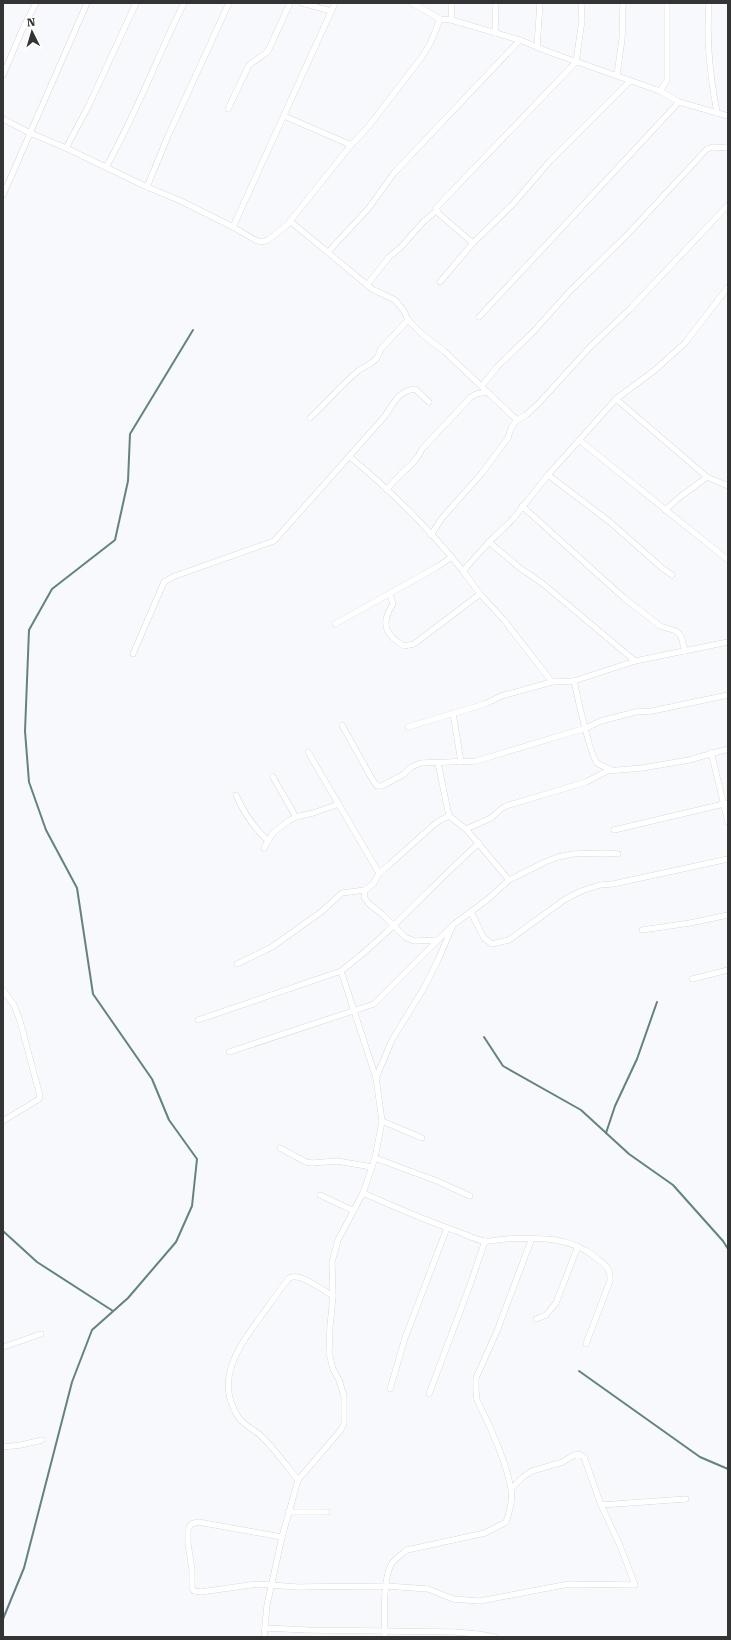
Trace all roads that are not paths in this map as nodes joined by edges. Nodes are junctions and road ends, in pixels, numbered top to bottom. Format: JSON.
{"nodes":[{"id":1,"x":36,"y":3,"type":"edge"},
{"id":2,"x":87,"y":3,"type":"edge"},
{"id":3,"x":136,"y":3,"type":"edge"},
{"id":4,"x":184,"y":3,"type":"edge"},
{"id":5,"x":229,"y":3,"type":"edge"},
{"id":6,"x":290,"y":3,"type":"edge"},
{"id":7,"x":302,"y":3,"type":"edge"},
{"id":8,"x":335,"y":3,"type":"edge"},
{"id":9,"x":412,"y":3,"type":"edge"},
{"id":10,"x":452,"y":3,"type":"edge"},
{"id":11,"x":496,"y":3,"type":"edge"},
{"id":12,"x":540,"y":3,"type":"edge"},
{"id":13,"x":581,"y":3,"type":"edge"},
{"id":14,"x":623,"y":3,"type":"edge"},
{"id":15,"x":667,"y":3,"type":"edge"},
{"id":16,"x":709,"y":3,"type":"edge"},
{"id":17,"x":331,"y":11,"type":"junction"},
{"id":18,"x":440,"y":19,"type":"junction"},
{"id":19,"x":451,"y":20,"type":"junction"},
{"id":20,"x":495,"y":33,"type":"junction"},
{"id":21,"x":520,"y":40,"type":"junction"},
{"id":22,"x":537,"y":47,"type":"junction"},
{"id":23,"x":576,"y":62,"type":"junction"},
{"id":24,"x":3,"y":75,"type":"edge"},
{"id":25,"x":617,"y":75,"type":"junction"},
{"id":26,"x":630,"y":81,"type":"junction"},
{"id":27,"x":660,"y":91,"type":"junction"},
{"id":28,"x":679,"y":102,"type":"junction"},
{"id":29,"x":228,"y":109,"type":"dead end"},
{"id":30,"x":717,"y":113,"type":"junction"},
{"id":31,"x":284,"y":116,"type":"junction"},
{"id":32,"x":728,"y":116,"type":"edge"},
{"id":33,"x":3,"y":119,"type":"edge"},
{"id":34,"x":30,"y":133,"type":"junction"},
{"id":35,"x":351,"y":145,"type":"junction"},
{"id":36,"x":66,"y":148,"type":"junction"},
{"id":37,"x":728,"y":148,"type":"edge"},
{"id":38,"x":106,"y":167,"type":"junction"},
{"id":39,"x":147,"y":187,"type":"junction"},
{"id":40,"x":3,"y":195,"type":"edge"},
{"id":41,"x":728,"y":205,"type":"edge"},
{"id":42,"x":436,"y":211,"type":"junction"},
{"id":43,"x":290,"y":221,"type":"junction"},
{"id":44,"x":233,"y":227,"type":"junction"},
{"id":45,"x":473,"y":243,"type":"junction"},
{"id":46,"x":328,"y":252,"type":"junction"},
{"id":47,"x":440,"y":282,"type":"dead end"},
{"id":48,"x":367,"y":285,"type":"junction"},
{"id":49,"x":728,"y":287,"type":"edge"},
{"id":50,"x":479,"y":317,"type":"dead end"},
{"id":51,"x":408,"y":320,"type":"junction"},
{"id":52,"x":482,"y":386,"type":"junction"},
{"id":53,"x":487,"y":392,"type":"junction"},
{"id":54,"x":616,"y":399,"type":"junction"},
{"id":55,"x":429,"y":402,"type":"dead end"},
{"id":56,"x":310,"y":418,"type":"dead end"},
{"id":57,"x":517,"y":420,"type":"junction"},
{"id":58,"x":579,"y":440,"type":"junction"},
{"id":59,"x":350,"y":457,"type":"junction"},
{"id":60,"x":548,"y":475,"type":"junction"},
{"id":61,"x":707,"y":477,"type":"junction"},
{"id":62,"x":728,"y":486,"type":"edge"},
{"id":63,"x":387,"y":490,"type":"junction"},
{"id":64,"x":522,"y":506,"type":"junction"},
{"id":65,"x":665,"y":510,"type":"junction"},
{"id":66,"x":431,"y":535,"type":"junction"},
{"id":67,"x":489,"y":542,"type":"junction"},
{"id":68,"x":452,"y":557,"type":"junction"},
{"id":69,"x":728,"y":560,"type":"edge"},
{"id":70,"x":472,"y":562,"type":"junction"},
{"id":71,"x":457,"y":564,"type":"junction"},
{"id":72,"x":463,"y":571,"type":"junction"},
{"id":73,"x":672,"y":575,"type":"dead end"},
{"id":74,"x":390,"y":594,"type":"junction"},
{"id":75,"x":480,"y":594,"type":"junction"},
{"id":76,"x":335,"y":624,"type":"dead end"},
{"id":77,"x":728,"y":642,"type":"edge"},
{"id":78,"x":685,"y":651,"type":"junction"},
{"id":79,"x":133,"y":654,"type":"dead end"},
{"id":80,"x":635,"y":661,"type":"junction"},
{"id":81,"x":574,"y":681,"type":"junction"},
{"id":82,"x":552,"y":682,"type":"junction"},
{"id":83,"x":728,"y":695,"type":"edge"},
{"id":84,"x":453,"y":713,"type":"junction"},
{"id":85,"x":342,"y":725,"type":"dead end"},
{"id":86,"x":408,"y":727,"type":"dead end"},
{"id":87,"x":586,"y":728,"type":"junction"},
{"id":88,"x":728,"y":749,"type":"edge"},
{"id":89,"x":308,"y":752,"type":"dead end"},
{"id":90,"x":711,"y":752,"type":"junction"},
{"id":91,"x":461,"y":762,"type":"junction"},
{"id":92,"x":438,"y":763,"type":"junction"},
{"id":93,"x":612,"y":770,"type":"junction"},
{"id":94,"x":273,"y":777,"type":"dead end"},
{"id":95,"x":236,"y":795,"type":"dead end"},
{"id":96,"x":339,"y":804,"type":"junction"},
{"id":97,"x":726,"y":804,"type":"edge"},
{"id":98,"x":449,"y":816,"type":"junction"},
{"id":99,"x":296,"y":817,"type":"junction"},
{"id":100,"x":728,"y":822,"type":"edge"},
{"id":101,"x":466,"y":829,"type":"junction"},
{"id":102,"x":614,"y":830,"type":"dead end"},
{"id":103,"x":268,"y":841,"type":"junction"},
{"id":104,"x":479,"y":843,"type":"junction"},
{"id":105,"x":264,"y":848,"type":"dead end"},
{"id":106,"x":618,"y":854,"type":"dead end"},
{"id":107,"x":728,"y":859,"type":"edge"},
{"id":108,"x":379,"y":873,"type":"junction"},
{"id":109,"x":509,"y":880,"type":"junction"},
{"id":110,"x":365,"y":890,"type":"junction"},
{"id":111,"x":471,"y":912,"type":"junction"},
{"id":112,"x":728,"y":915,"type":"edge"},
{"id":113,"x":453,"y":925,"type":"junction"},
{"id":114,"x":393,"y":926,"type":"junction"},
{"id":115,"x":642,"y":930,"type":"dead end"},
{"id":116,"x":437,"y":940,"type":"junction"},
{"id":117,"x":237,"y":964,"type":"dead end"},
{"id":118,"x":341,"y":970,"type":"junction"},
{"id":119,"x":728,"y":970,"type":"edge"},
{"id":120,"x":692,"y":979,"type":"dead end"},
{"id":121,"x":3,"y":990,"type":"edge"},
{"id":122,"x":354,"y":1011,"type":"junction"},
{"id":123,"x":198,"y":1020,"type":"dead end"},
{"id":124,"x":229,"y":1052,"type":"dead end"},
{"id":125,"x":376,"y":1078,"type":"junction"},
{"id":126,"x":3,"y":1121,"type":"edge"},
{"id":127,"x":382,"y":1121,"type":"junction"},
{"id":128,"x":422,"y":1138,"type":"dead end"},
{"id":129,"x":280,"y":1148,"type":"dead end"},
{"id":130,"x":375,"y":1158,"type":"junction"},
{"id":131,"x":372,"y":1167,"type":"junction"},
{"id":132,"x":363,"y":1193,"type":"junction"},
{"id":133,"x":320,"y":1195,"type":"dead end"},
{"id":134,"x":470,"y":1196,"type":"dead end"},
{"id":135,"x":354,"y":1211,"type":"junction"},
{"id":136,"x":447,"y":1228,"type":"junction"},
{"id":137,"x":532,"y":1238,"type":"junction"},
{"id":138,"x":485,"y":1241,"type":"junction"},
{"id":139,"x":578,"y":1246,"type":"junction"},
{"id":140,"x":333,"y":1296,"type":"junction"},
{"id":141,"x":536,"y":1319,"type":"dead end"},
{"id":142,"x":41,"y":1334,"type":"dead end"},
{"id":143,"x":586,"y":1344,"type":"dead end"},
{"id":144,"x":3,"y":1347,"type":"edge"},
{"id":145,"x":390,"y":1389,"type":"dead end"},
{"id":146,"x":429,"y":1394,"type":"dead end"},
{"id":147,"x":42,"y":1440,"type":"dead end"},
{"id":148,"x":3,"y":1447,"type":"edge"},
{"id":149,"x":298,"y":1480,"type":"junction"},
{"id":150,"x":511,"y":1489,"type":"junction"},
{"id":151,"x":686,"y":1500,"type":"dead end"},
{"id":152,"x":601,"y":1505,"type":"junction"},
{"id":153,"x":288,"y":1512,"type":"junction"},
{"id":154,"x":327,"y":1512,"type":"dead end"},
{"id":155,"x":282,"y":1537,"type":"junction"},
{"id":156,"x":273,"y":1585,"type":"junction"},
{"id":157,"x":386,"y":1586,"type":"junction"},
{"id":158,"x":265,"y":1628,"type":"junction"},
{"id":159,"x":384,"y":1630,"type":"junction"},
{"id":160,"x":264,"y":1637,"type":"edge"},
{"id":161,"x":385,"y":1637,"type":"edge"},
{"id":162,"x":495,"y":1637,"type":"edge"}],
"edges":[{"from":1,"to":24,"type":"street"},
{"from":2,"to":34,"type":"street"},
{"from":3,"to":36,"type":"street"},
{"from":4,"to":38,"type":"street"},
{"from":5,"to":39,"type":"street"},
{"from":6,"to":29,"type":"street"},
{"from":7,"to":17,"type":"street"},
{"from":8,"to":17,"type":"street"},
{"from":9,"to":18,"type":"street"},
{"from":10,"to":19,"type":"street"},
{"from":11,"to":20,"type":"street"},
{"from":12,"to":22,"type":"street"},
{"from":13,"to":23,"type":"street"},
{"from":14,"to":25,"type":"street"},
{"from":15,"to":27,"type":"street"},
{"from":16,"to":30,"type":"street"},
{"from":17,"to":31,"type":"street"},
{"from":18,"to":19,"type":"street"},
{"from":18,"to":35,"type":"street"},
{"from":19,"to":20,"type":"street"},
{"from":20,"to":21,"type":"street"},
{"from":21,"to":22,"type":"street"},
{"from":21,"to":46,"type":"street"},
{"from":22,"to":23,"type":"street"},
{"from":23,"to":25,"type":"street"},
{"from":23,"to":42,"type":"street"},
{"from":25,"to":26,"type":"street"},
{"from":26,"to":27,"type":"street"},
{"from":26,"to":45,"type":"street"},
{"from":27,"to":28,"type":"street"},
{"from":28,"to":30,"type":"street"},
{"from":28,"to":50,"type":"street"},
{"from":30,"to":32,"type":"street"},
{"from":31,"to":35,"type":"street"},
{"from":31,"to":44,"type":"street"},
{"from":33,"to":34,"type":"street"},
{"from":34,"to":36,"type":"street"},
{"from":34,"to":40,"type":"street"},
{"from":35,"to":43,"type":"street"},
{"from":36,"to":38,"type":"street"},
{"from":37,"to":52,"type":"street"},
{"from":38,"to":39,"type":"street"},
{"from":39,"to":44,"type":"street"},
{"from":41,"to":57,"type":"street"},
{"from":42,"to":45,"type":"street"},
{"from":42,"to":48,"type":"street"},
{"from":43,"to":44,"type":"street"},
{"from":43,"to":46,"type":"street"},
{"from":45,"to":47,"type":"street"},
{"from":46,"to":48,"type":"street"},
{"from":48,"to":51,"type":"street"},
{"from":49,"to":54,"type":"street"},
{"from":51,"to":52,"type":"street"},
{"from":51,"to":56,"type":"street"},
{"from":52,"to":53,"type":"street"},
{"from":53,"to":57,"type":"street"},
{"from":53,"to":63,"type":"street"},
{"from":54,"to":58,"type":"street"},
{"from":54,"to":61,"type":"street"},
{"from":55,"to":59,"type":"street"},
{"from":57,"to":66,"type":"street"},
{"from":58,"to":60,"type":"street"},
{"from":58,"to":65,"type":"street"},
{"from":59,"to":63,"type":"street"},
{"from":59,"to":79,"type":"street"},
{"from":60,"to":64,"type":"street"},
{"from":60,"to":73,"type":"street"},
{"from":61,"to":62,"type":"street"},
{"from":61,"to":65,"type":"street"},
{"from":63,"to":66,"type":"street"},
{"from":64,"to":67,"type":"street"},
{"from":64,"to":78,"type":"street"},
{"from":65,"to":69,"type":"street"},
{"from":66,"to":68,"type":"street"},
{"from":67,"to":70,"type":"street"},
{"from":67,"to":80,"type":"street"},
{"from":68,"to":71,"type":"street"},
{"from":68,"to":74,"type":"street"},
{"from":70,"to":71,"type":"street"},
{"from":70,"to":72,"type":"street"},
{"from":71,"to":72,"type":"street"},
{"from":72,"to":75,"type":"street"},
{"from":74,"to":75,"type":"street"},
{"from":74,"to":76,"type":"street"},
{"from":75,"to":82,"type":"street"},
{"from":77,"to":78,"type":"street"},
{"from":78,"to":80,"type":"street"},
{"from":80,"to":81,"type":"street"},
{"from":81,"to":82,"type":"street"},
{"from":81,"to":87,"type":"street"},
{"from":82,"to":84,"type":"street"},
{"from":83,"to":87,"type":"street"},
{"from":84,"to":86,"type":"street"},
{"from":84,"to":91,"type":"street"},
{"from":85,"to":92,"type":"street"},
{"from":87,"to":91,"type":"street"},
{"from":87,"to":93,"type":"street"},
{"from":88,"to":90,"type":"street"},
{"from":89,"to":96,"type":"street"},
{"from":90,"to":93,"type":"street"},
{"from":90,"to":97,"type":"street"},
{"from":91,"to":92,"type":"street"},
{"from":92,"to":98,"type":"street"},
{"from":93,"to":101,"type":"street"},
{"from":94,"to":99,"type":"street"},
{"from":95,"to":103,"type":"street"},
{"from":96,"to":99,"type":"street"},
{"from":96,"to":108,"type":"street"},
{"from":97,"to":100,"type":"street"},
{"from":97,"to":102,"type":"street"},
{"from":98,"to":101,"type":"street"},
{"from":98,"to":108,"type":"street"},
{"from":99,"to":103,"type":"street"},
{"from":101,"to":104,"type":"street"},
{"from":103,"to":105,"type":"street"},
{"from":104,"to":109,"type":"street"},
{"from":104,"to":114,"type":"street"},
{"from":106,"to":109,"type":"street"},
{"from":107,"to":111,"type":"street"},
{"from":108,"to":110,"type":"street"},
{"from":109,"to":111,"type":"street"},
{"from":110,"to":114,"type":"street"},
{"from":110,"to":117,"type":"street"},
{"from":111,"to":113,"type":"street"},
{"from":112,"to":115,"type":"street"},
{"from":113,"to":116,"type":"street"},
{"from":113,"to":125,"type":"street"},
{"from":114,"to":116,"type":"street"},
{"from":114,"to":118,"type":"street"},
{"from":116,"to":122,"type":"street"},
{"from":118,"to":122,"type":"street"},
{"from":118,"to":123,"type":"street"},
{"from":119,"to":120,"type":"street"},
{"from":121,"to":126,"type":"street"},
{"from":122,"to":124,"type":"street"},
{"from":122,"to":125,"type":"street"},
{"from":125,"to":127,"type":"street"},
{"from":127,"to":128,"type":"street"},
{"from":127,"to":130,"type":"street"},
{"from":129,"to":131,"type":"street"},
{"from":130,"to":131,"type":"street"},
{"from":130,"to":134,"type":"street"},
{"from":131,"to":132,"type":"street"},
{"from":132,"to":135,"type":"street"},
{"from":132,"to":136,"type":"street"},
{"from":133,"to":135,"type":"street"},
{"from":135,"to":140,"type":"street"},
{"from":136,"to":138,"type":"street"},
{"from":136,"to":145,"type":"street"},
{"from":137,"to":138,"type":"street"},
{"from":137,"to":139,"type":"street"},
{"from":137,"to":150,"type":"street"},
{"from":138,"to":146,"type":"street"},
{"from":139,"to":141,"type":"street"},
{"from":139,"to":143,"type":"street"},
{"from":140,"to":149,"type":"street"},
{"from":140,"to":149,"type":"street"},
{"from":142,"to":144,"type":"street"},
{"from":147,"to":148,"type":"street"},
{"from":149,"to":153,"type":"street"},
{"from":150,"to":152,"type":"street"},
{"from":150,"to":157,"type":"street"},
{"from":151,"to":152,"type":"street"},
{"from":152,"to":157,"type":"street"},
{"from":153,"to":154,"type":"street"},
{"from":153,"to":155,"type":"street"},
{"from":155,"to":156,"type":"street"},
{"from":155,"to":156,"type":"street"},
{"from":156,"to":157,"type":"street"},
{"from":156,"to":158,"type":"street"},
{"from":157,"to":159,"type":"street"},
{"from":158,"to":159,"type":"street"},
{"from":158,"to":160,"type":"street"},
{"from":159,"to":161,"type":"street"},
{"from":159,"to":162,"type":"street"}]}
